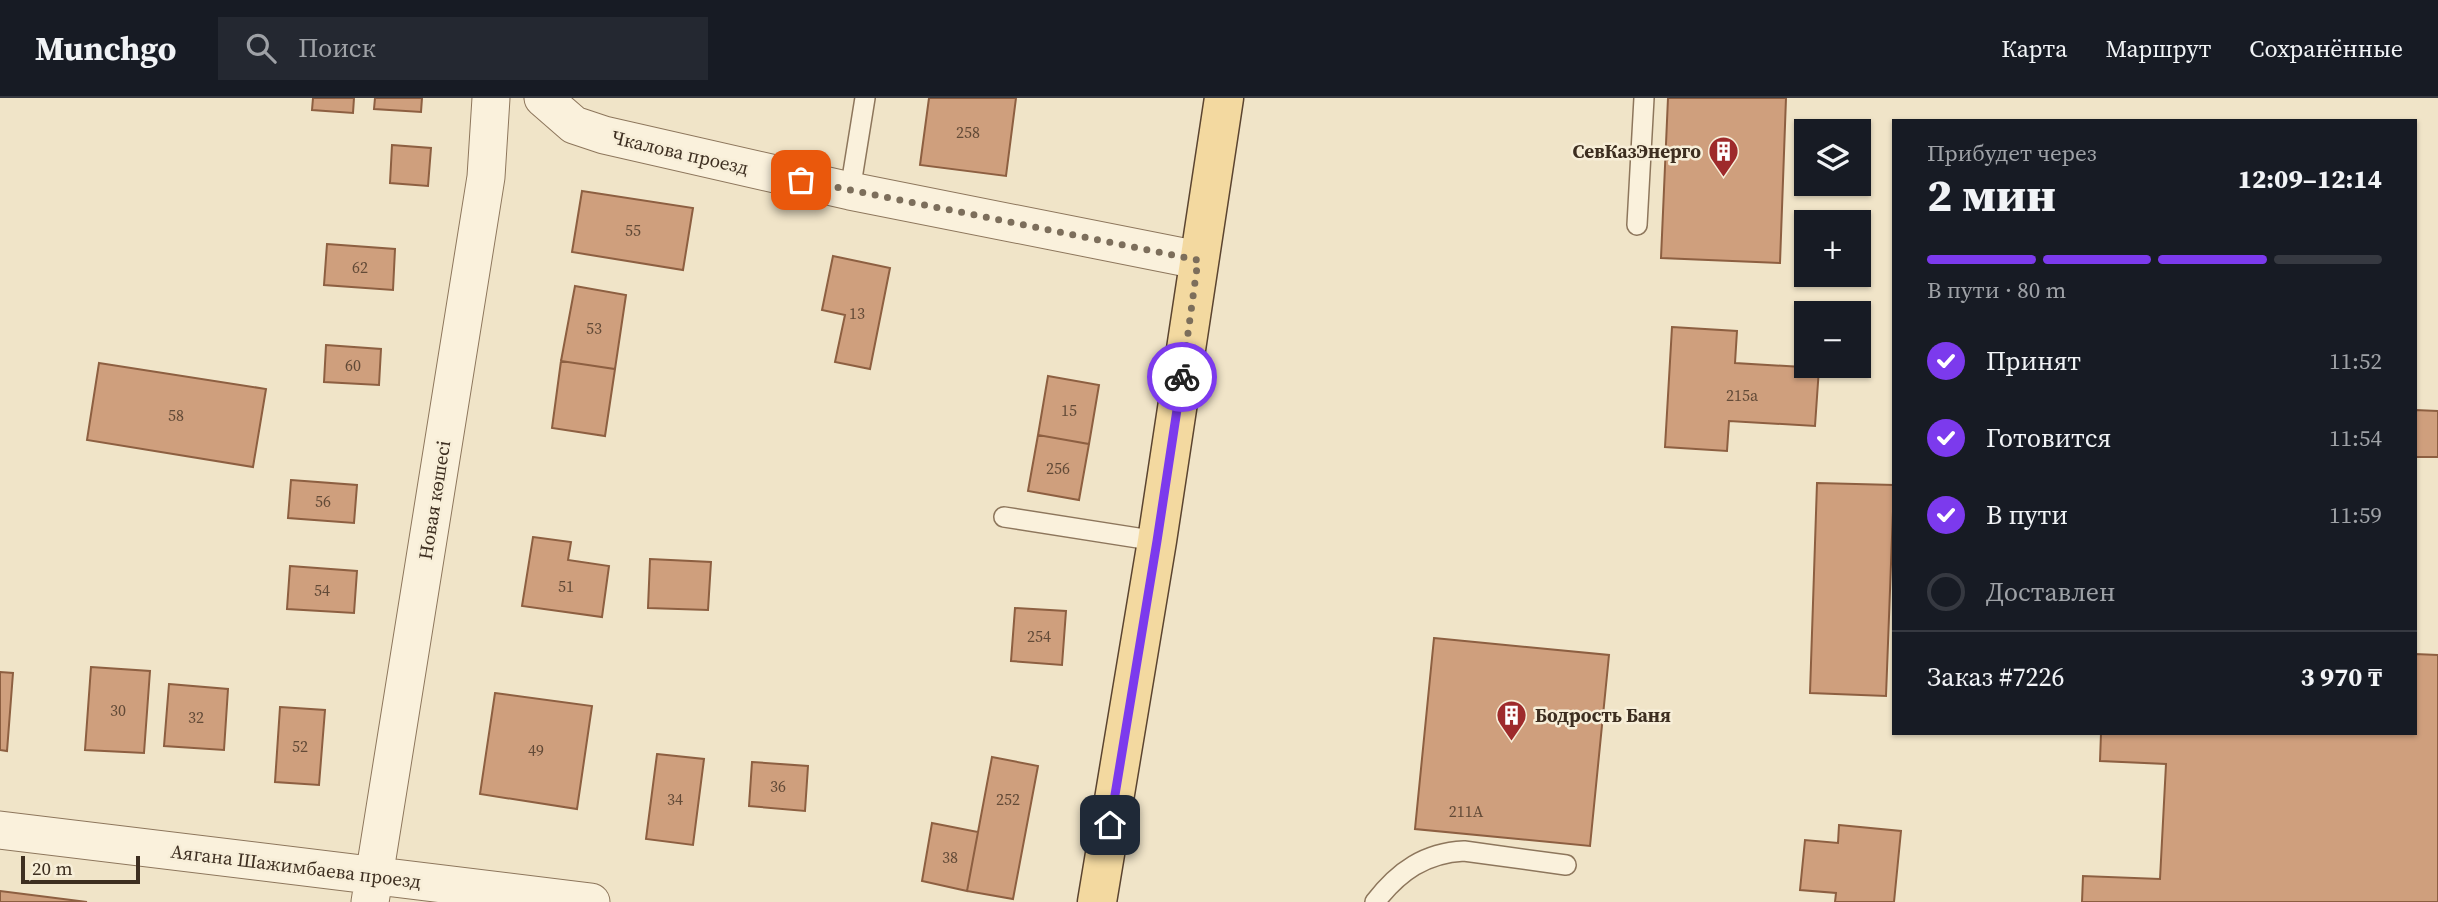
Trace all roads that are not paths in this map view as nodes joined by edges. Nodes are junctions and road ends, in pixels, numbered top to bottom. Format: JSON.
{"nodes":[{"id":1,"x":491,"y":98,"type":"edge"},
{"id":2,"x":543,"y":98,"type":"edge"},
{"id":3,"x":865,"y":98,"type":"edge"},
{"id":4,"x":1224,"y":98,"type":"edge"},
{"id":5,"x":1644,"y":98,"type":"edge"},
{"id":6,"x":850,"y":191,"type":"junction"},
{"id":7,"x":1637,"y":225,"type":"dead end"},
{"id":8,"x":1198,"y":260,"type":"junction"},
{"id":9,"x":1004,"y":517,"type":"dead end"},
{"id":10,"x":1157,"y":541,"type":"junction"},
{"id":11,"x":0,"y":830,"type":"edge"},
{"id":12,"x":1566,"y":864,"type":"dead end"},
{"id":13,"x":372,"y":889,"type":"edge"},
{"id":14,"x":591,"y":902,"type":"edge"},
{"id":15,"x":1097,"y":902,"type":"edge"},
{"id":16,"x":1375,"y":902,"type":"edge"}],
"edges":[{"from":1,"to":13,"type":"street","name":"Новая көшесі"},
{"from":2,"to":6,"type":"street","name":"Чкалова проезд"},
{"from":3,"to":6,"type":"lane"},
{"from":4,"to":8,"type":"main road"},
{"from":5,"to":7,"type":"lane"},
{"from":6,"to":8,"type":"street","name":"Чкалова проезд"},
{"from":8,"to":10,"type":"main road"},
{"from":9,"to":10,"type":"lane"},
{"from":10,"to":15,"type":"main road"},
{"from":11,"to":13,"type":"street","name":"Аягана Шажимбаева проезд"},
{"from":12,"to":16,"type":"lane"},
{"from":13,"to":14,"type":"street","name":"Аягана Шажимбаева проезд"}]}
